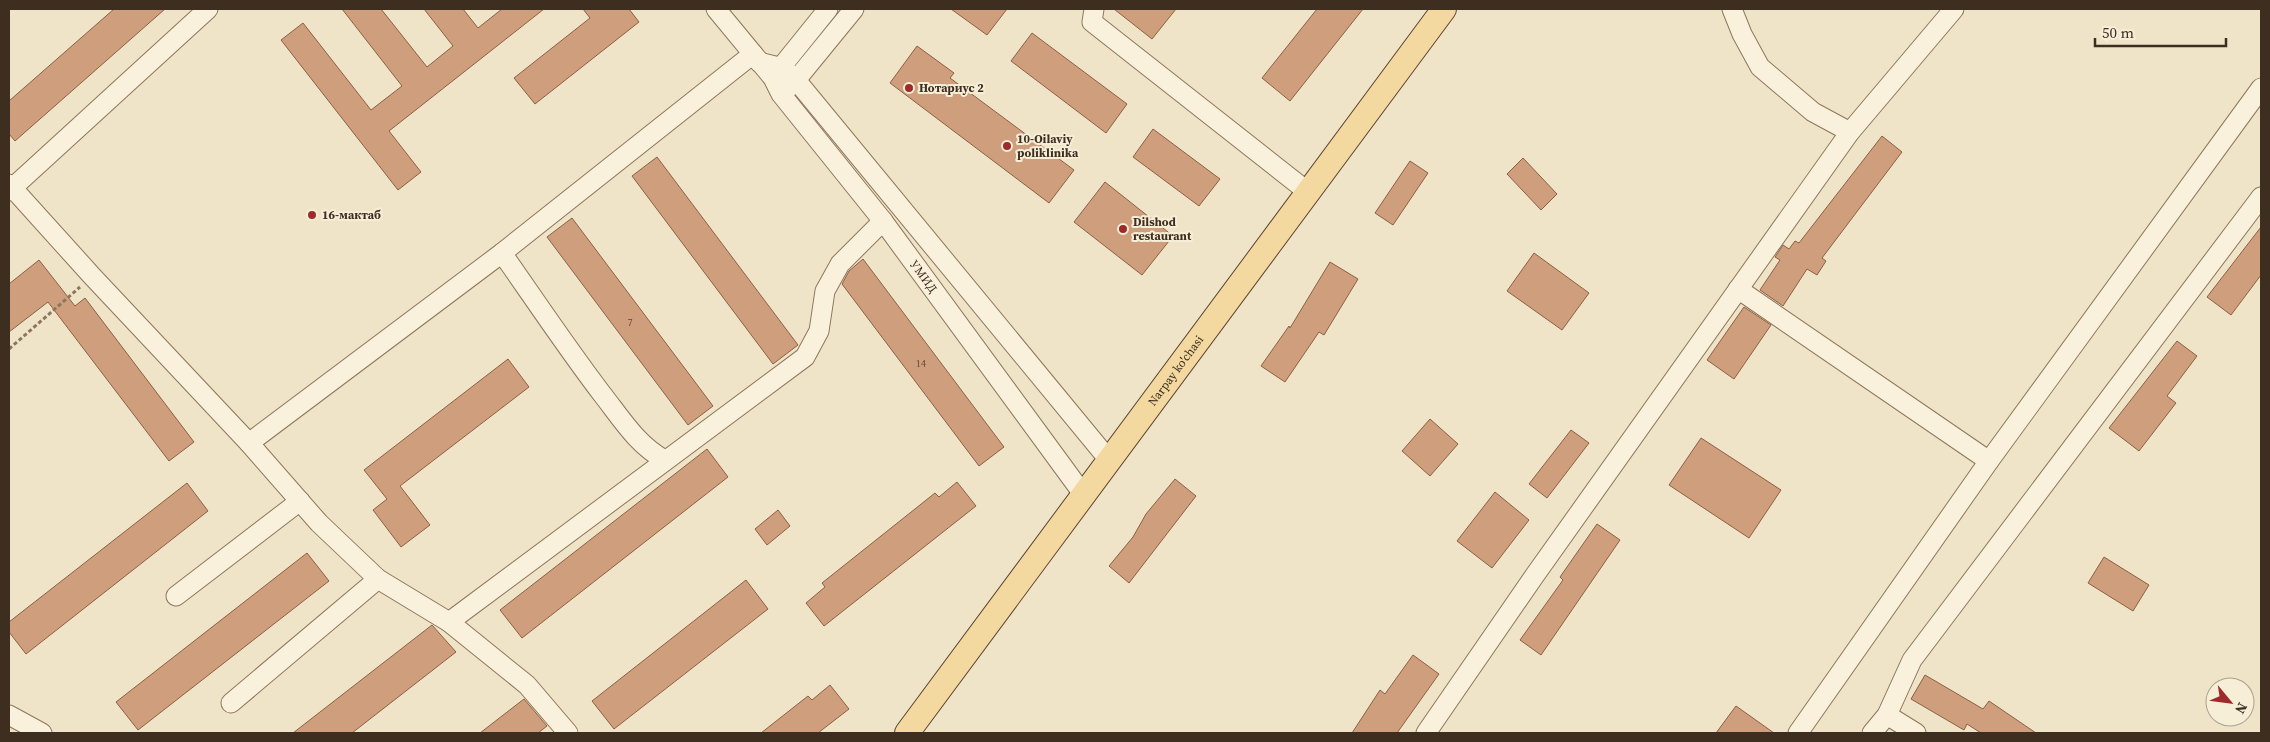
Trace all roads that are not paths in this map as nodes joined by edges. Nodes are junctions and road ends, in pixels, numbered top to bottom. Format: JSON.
{"nodes":[{"id":1,"x":208,"y":9,"type":"edge"},
{"id":2,"x":716,"y":9,"type":"edge"},
{"id":3,"x":828,"y":9,"type":"edge"},
{"id":4,"x":854,"y":9,"type":"edge"},
{"id":5,"x":1094,"y":9,"type":"edge"},
{"id":6,"x":1444,"y":9,"type":"edge"},
{"id":7,"x":1732,"y":9,"type":"edge"},
{"id":8,"x":1954,"y":9,"type":"edge"},
{"id":9,"x":756,"y":58,"type":"junction"},
{"id":10,"x":783,"y":80,"type":"junction"},
{"id":11,"x":2261,"y":88,"type":"edge"},
{"id":12,"x":1850,"y":132,"type":"junction"},
{"id":13,"x":10,"y":188,"type":"edge"},
{"id":14,"x":1308,"y":192,"type":"junction"},
{"id":15,"x":2261,"y":197,"type":"edge"},
{"id":16,"x":883,"y":221,"type":"junction"},
{"id":17,"x":502,"y":253,"type":"junction"},
{"id":18,"x":1738,"y":289,"type":"junction"},
{"id":19,"x":249,"y":443,"type":"junction"},
{"id":20,"x":665,"y":460,"type":"junction"},
{"id":21,"x":1109,"y":460,"type":"junction"},
{"id":22,"x":1989,"y":461,"type":"junction"},
{"id":23,"x":1084,"y":494,"type":"junction"},
{"id":24,"x":300,"y":501,"type":"junction"},
{"id":25,"x":378,"y":579,"type":"junction"},
{"id":26,"x":176,"y":596,"type":"dead end"},
{"id":27,"x":449,"y":622,"type":"junction"},
{"id":28,"x":231,"y":703,"type":"dead end"},
{"id":29,"x":9,"y":715,"type":"edge"},
{"id":30,"x":1887,"y":715,"type":"junction"},
{"id":31,"x":42,"y":733,"type":"edge"},
{"id":32,"x":568,"y":733,"type":"edge"},
{"id":33,"x":907,"y":733,"type":"edge"},
{"id":34,"x":1426,"y":733,"type":"edge"},
{"id":35,"x":1798,"y":733,"type":"edge"},
{"id":36,"x":1872,"y":733,"type":"edge"},
{"id":37,"x":1916,"y":733,"type":"edge"}],
"edges":[{"from":1,"to":13,"type":"street"},
{"from":2,"to":9,"type":"street"},
{"from":3,"to":10,"type":"street"},
{"from":4,"to":10,"type":"street"},
{"from":5,"to":14,"type":"street"},
{"from":6,"to":14,"type":"main road","name":"Narpay ko'chasi"},
{"from":7,"to":12,"type":"street"},
{"from":8,"to":12,"type":"street"},
{"from":9,"to":10,"type":"street"},
{"from":9,"to":17,"type":"street"},
{"from":10,"to":16,"type":"street","name":"УМИД"},
{"from":10,"to":21,"type":"street","name":"УМИД"},
{"from":11,"to":22,"type":"street"},
{"from":12,"to":18,"type":"street"},
{"from":13,"to":19,"type":"street"},
{"from":14,"to":21,"type":"main road","name":"Narpay ko'chasi"},
{"from":15,"to":30,"type":"street"},
{"from":16,"to":20,"type":"street"},
{"from":16,"to":23,"type":"street","name":"УМИД"},
{"from":17,"to":19,"type":"street"},
{"from":17,"to":20,"type":"street"},
{"from":18,"to":22,"type":"street"},
{"from":18,"to":34,"type":"street"},
{"from":19,"to":24,"type":"street"},
{"from":20,"to":27,"type":"street"},
{"from":21,"to":23,"type":"main road","name":"Narpay ko'chasi"},
{"from":22,"to":35,"type":"street"},
{"from":23,"to":33,"type":"main road","name":"Narpay ko'chasi"},
{"from":24,"to":25,"type":"street"},
{"from":24,"to":26,"type":"street"},
{"from":25,"to":27,"type":"street"},
{"from":25,"to":28,"type":"street"},
{"from":27,"to":32,"type":"street"},
{"from":29,"to":31,"type":"street"},
{"from":30,"to":36,"type":"street"},
{"from":30,"to":37,"type":"street"}]}
